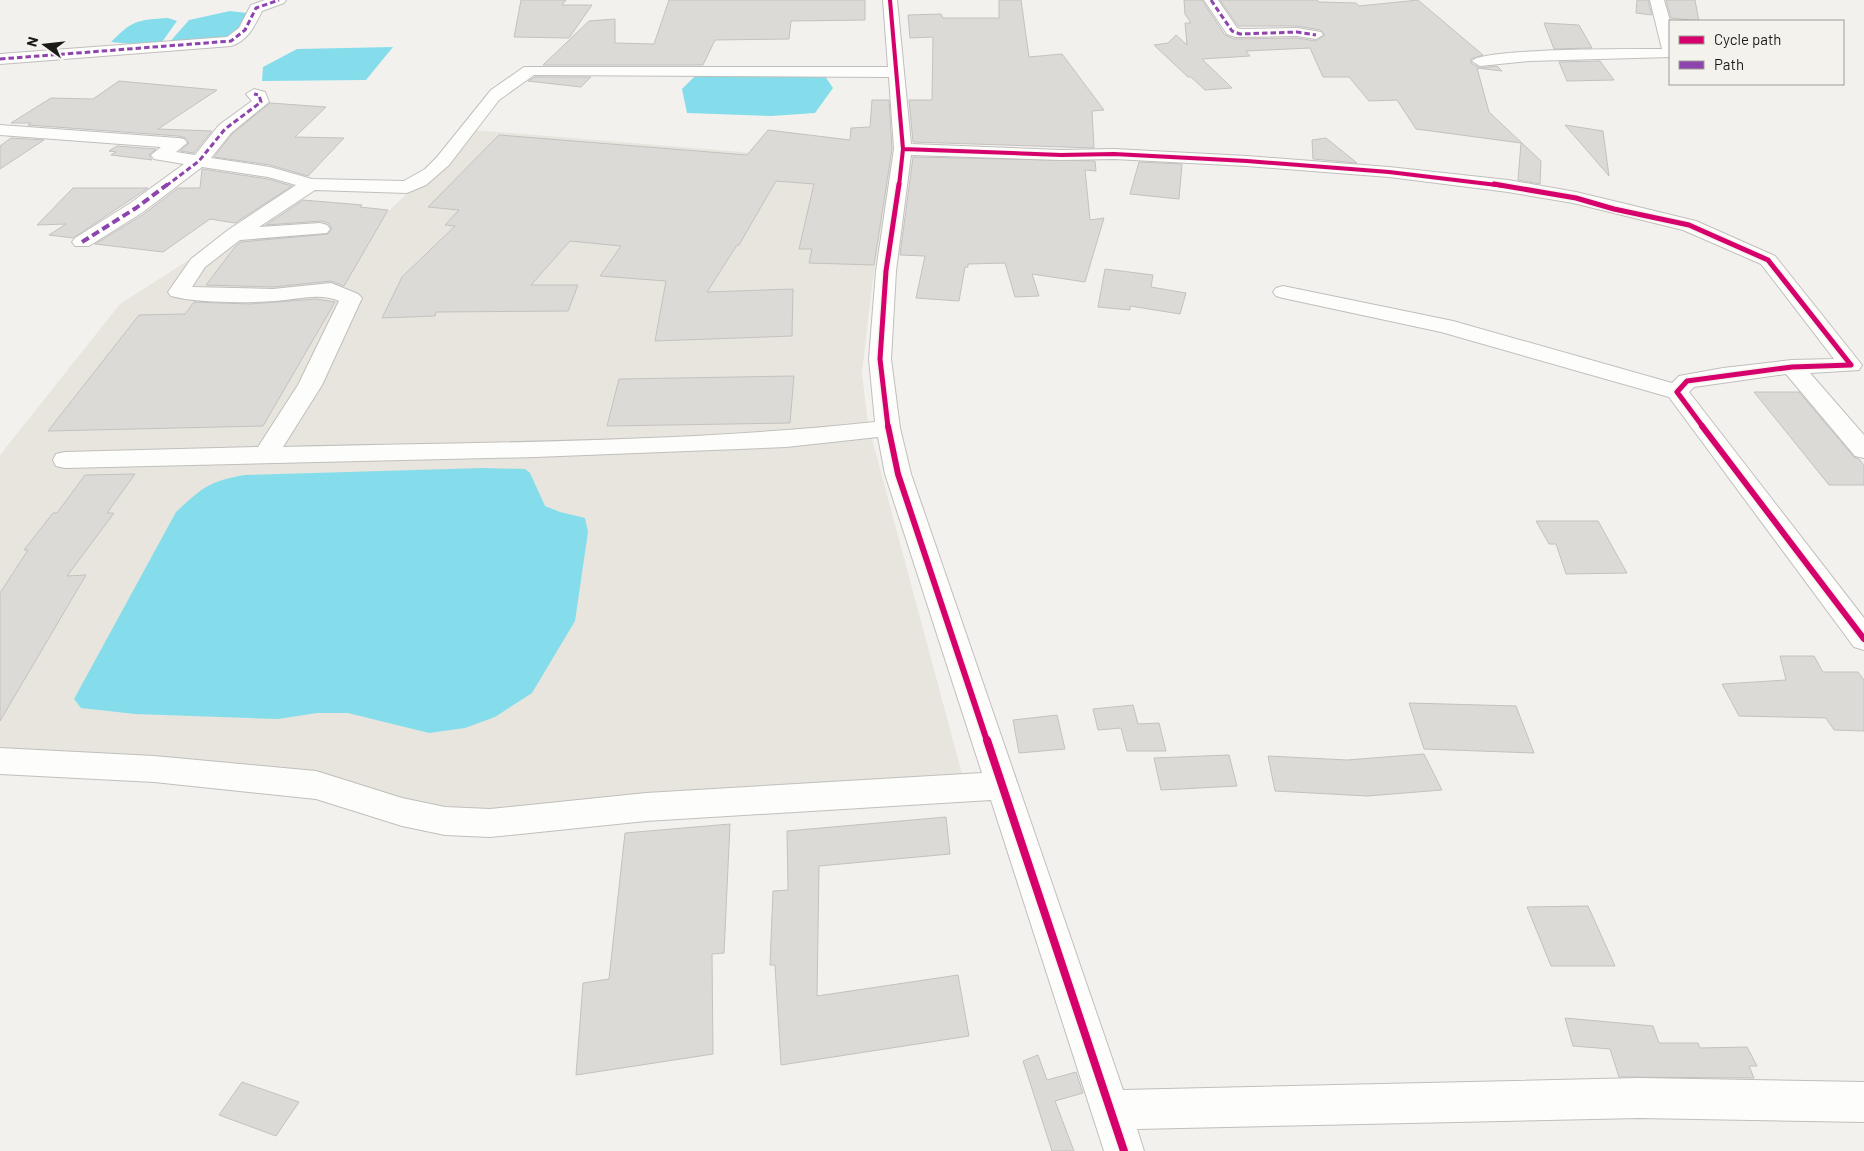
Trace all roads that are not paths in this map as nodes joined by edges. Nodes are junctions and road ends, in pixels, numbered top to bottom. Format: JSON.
{"nodes":[{"id":1,"x":279,"y":0,"type":"edge"},
{"id":2,"x":890,"y":0,"type":"edge"},
{"id":3,"x":1211,"y":0,"type":"edge"},
{"id":4,"x":1657,"y":0,"type":"edge"},
{"id":5,"x":1316,"y":35,"type":"dead end"},
{"id":6,"x":1669,"y":42,"type":"edge"},
{"id":7,"x":1669,"y":50,"type":"edge"},
{"id":8,"x":0,"y":59,"type":"edge"},
{"id":9,"x":1480,"y":61,"type":"dead end"},
{"id":10,"x":897,"y":72,"type":"junction"},
{"id":11,"x":254,"y":94,"type":"dead end"},
{"id":12,"x":0,"y":130,"type":"edge"},
{"id":13,"x":903,"y":149,"type":"junction"},
{"id":14,"x":199,"y":161,"type":"junction"},
{"id":15,"x":311,"y":184,"type":"junction"},
{"id":16,"x":320,"y":229,"type":"dead end"},
{"id":17,"x":235,"y":234,"type":"junction"},
{"id":18,"x":82,"y":242,"type":"dead end"},
{"id":19,"x":1283,"y":292,"type":"dead end"},
{"id":20,"x":1858,"y":366,"type":"edge"},
{"id":21,"x":1792,"y":367,"type":"junction"},
{"id":22,"x":1677,"y":392,"type":"junction"},
{"id":23,"x":888,"y":428,"type":"junction"},
{"id":24,"x":1864,"y":450,"type":"edge"},
{"id":25,"x":266,"y":455,"type":"junction"},
{"id":26,"x":64,"y":460,"type":"dead end"},
{"id":27,"x":1864,"y":639,"type":"edge"},
{"id":28,"x":0,"y":761,"type":"edge"},
{"id":29,"x":1000,"y":786,"type":"junction"},
{"id":30,"x":1864,"y":1102,"type":"edge"},
{"id":31,"x":1111,"y":1110,"type":"junction"},
{"id":32,"x":1124,"y":1151,"type":"edge"}],
"edges":[{"from":1,"to":8,"type":"street"},
{"from":2,"to":10,"type":"street"},
{"from":3,"to":5,"type":"street"},
{"from":4,"to":6,"type":"street"},
{"from":7,"to":9,"type":"street"},
{"from":10,"to":13,"type":"street"},
{"from":10,"to":15,"type":"street"},
{"from":11,"to":14,"type":"street"},
{"from":12,"to":14,"type":"street"},
{"from":13,"to":20,"type":"street"},
{"from":13,"to":23,"type":"street"},
{"from":14,"to":15,"type":"street"},
{"from":14,"to":18,"type":"street"},
{"from":15,"to":17,"type":"street"},
{"from":16,"to":17,"type":"street"},
{"from":17,"to":25,"type":"street"},
{"from":19,"to":22,"type":"street"},
{"from":20,"to":21,"type":"street"},
{"from":21,"to":22,"type":"street"},
{"from":21,"to":24,"type":"street"},
{"from":22,"to":27,"type":"street"},
{"from":23,"to":25,"type":"street"},
{"from":23,"to":29,"type":"street"},
{"from":25,"to":26,"type":"street"},
{"from":28,"to":29,"type":"street"},
{"from":29,"to":31,"type":"street"},
{"from":30,"to":31,"type":"street"},
{"from":31,"to":32,"type":"street"}]}
